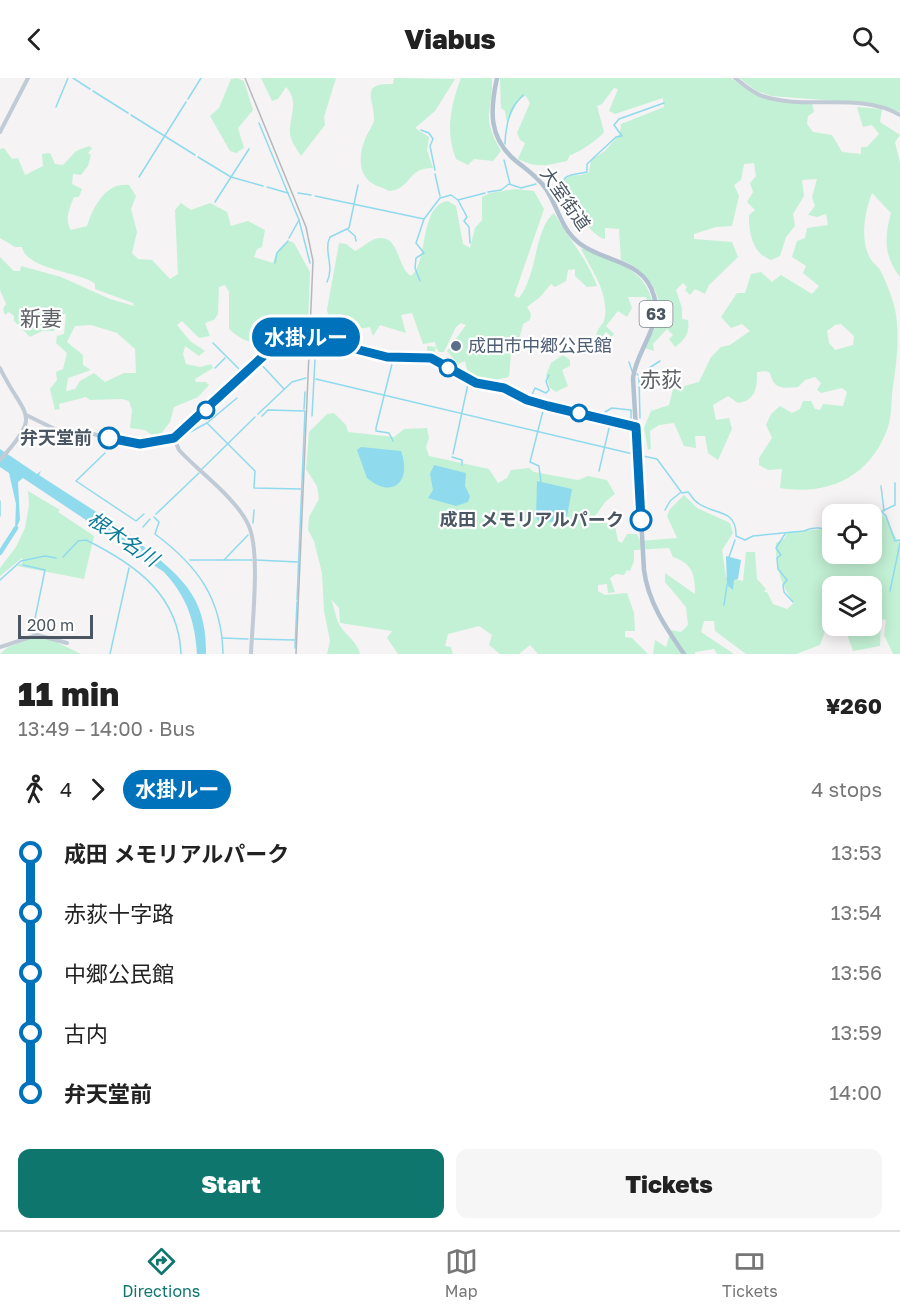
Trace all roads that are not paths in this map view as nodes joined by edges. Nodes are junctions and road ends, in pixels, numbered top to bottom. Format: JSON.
{"nodes":[{"id":1,"x":28,"y":78,"type":"edge"},
{"id":2,"x":497,"y":78,"type":"edge"},
{"id":3,"x":735,"y":78,"type":"edge"},
{"id":4,"x":900,"y":115,"type":"edge"},
{"id":5,"x":0,"y":132,"type":"edge"},
{"id":6,"x":0,"y":368,"type":"edge"},
{"id":7,"x":26,"y":415,"type":"junction"},
{"id":8,"x":636,"y":427,"type":"junction"},
{"id":9,"x":174,"y":438,"type":"junction"},
{"id":10,"x":0,"y":460,"type":"edge"},
{"id":11,"x":67,"y":643,"type":"dead end"},
{"id":12,"x":0,"y":647,"type":"edge"},
{"id":13,"x":251,"y":654,"type":"edge"},
{"id":14,"x":684,"y":654,"type":"edge"}],
"edges":[{"from":1,"to":5,"type":"street"},
{"from":2,"to":8,"type":"main road","name":"大室街道","number":"63"},
{"from":3,"to":4,"type":"street"},
{"from":6,"to":7,"type":"street"},
{"from":7,"to":9,"type":"street"},
{"from":7,"to":10,"type":"street"},
{"from":8,"to":9,"type":"street"},
{"from":8,"to":14,"type":"main road","name":"大室街道","number":"63"},
{"from":9,"to":13,"type":"street"},
{"from":11,"to":12,"type":"street"}]}
